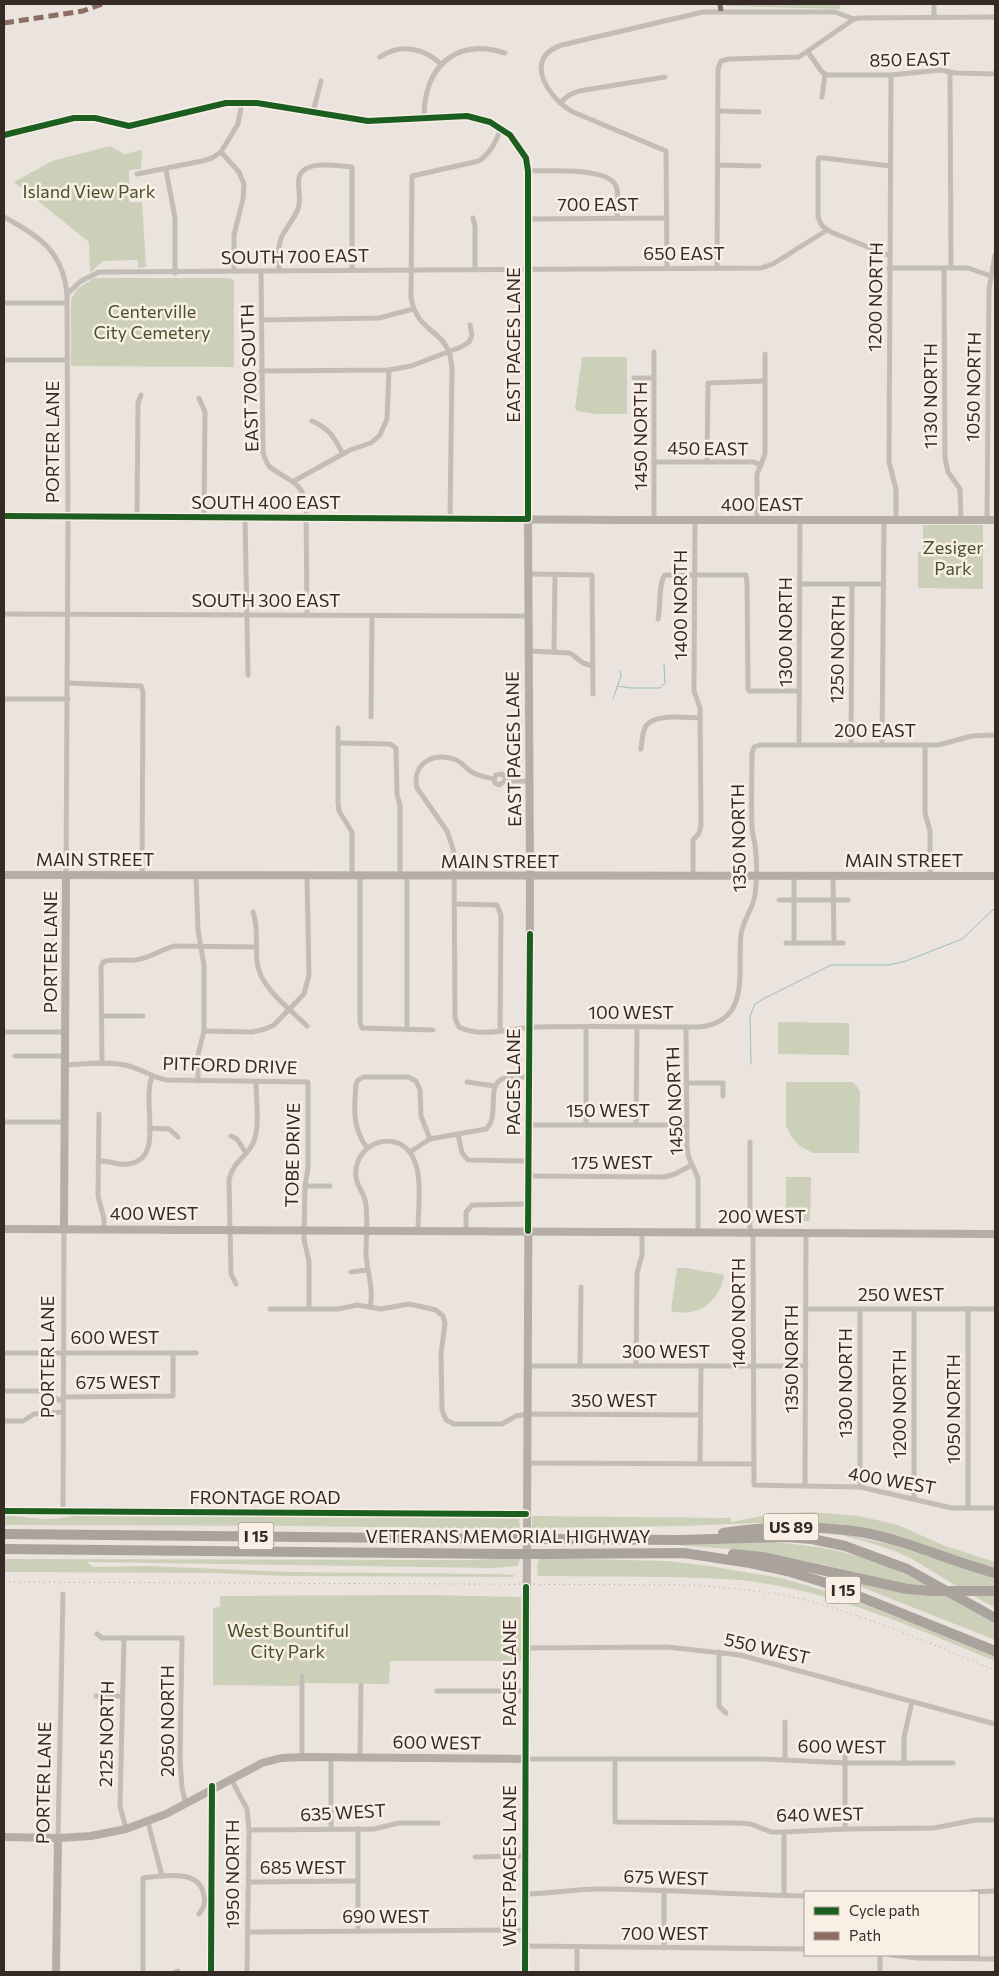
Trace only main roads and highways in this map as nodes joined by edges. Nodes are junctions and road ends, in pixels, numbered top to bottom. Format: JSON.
{"nodes":[{"id":1,"x":4,"y":1534,"type":"edge"},
{"id":2,"x":680,"y":1540,"type":"junction"},
{"id":3,"x":4,"y":1549,"type":"edge"},
{"id":4,"x":684,"y":1553,"type":"junction"},
{"id":5,"x":995,"y":1573,"type":"edge"},
{"id":6,"x":995,"y":1591,"type":"edge"},
{"id":7,"x":995,"y":1618,"type":"edge"},
{"id":8,"x":995,"y":1651,"type":"edge"}],
"edges":[{"from":1,"to":2,"type":"highway","name":"VETERANS MEMORIAL HIGHWAY","number":"I 15","bridge":true},
{"from":2,"to":5,"type":"highway","number":"US 89"},
{"from":2,"to":7,"type":"highway","name":"VETERANS MEMORIAL HIGHWAY","number":"I 15","bridge":true},
{"from":3,"to":4,"type":"highway","name":"VETERANS MEMORIAL HIGHWAY","number":"I 15","bridge":true},
{"from":4,"to":6,"type":"highway","number":"US 89"},
{"from":4,"to":8,"type":"highway","name":"VETERANS MEMORIAL HIGHWAY","number":"I 15"}]}
